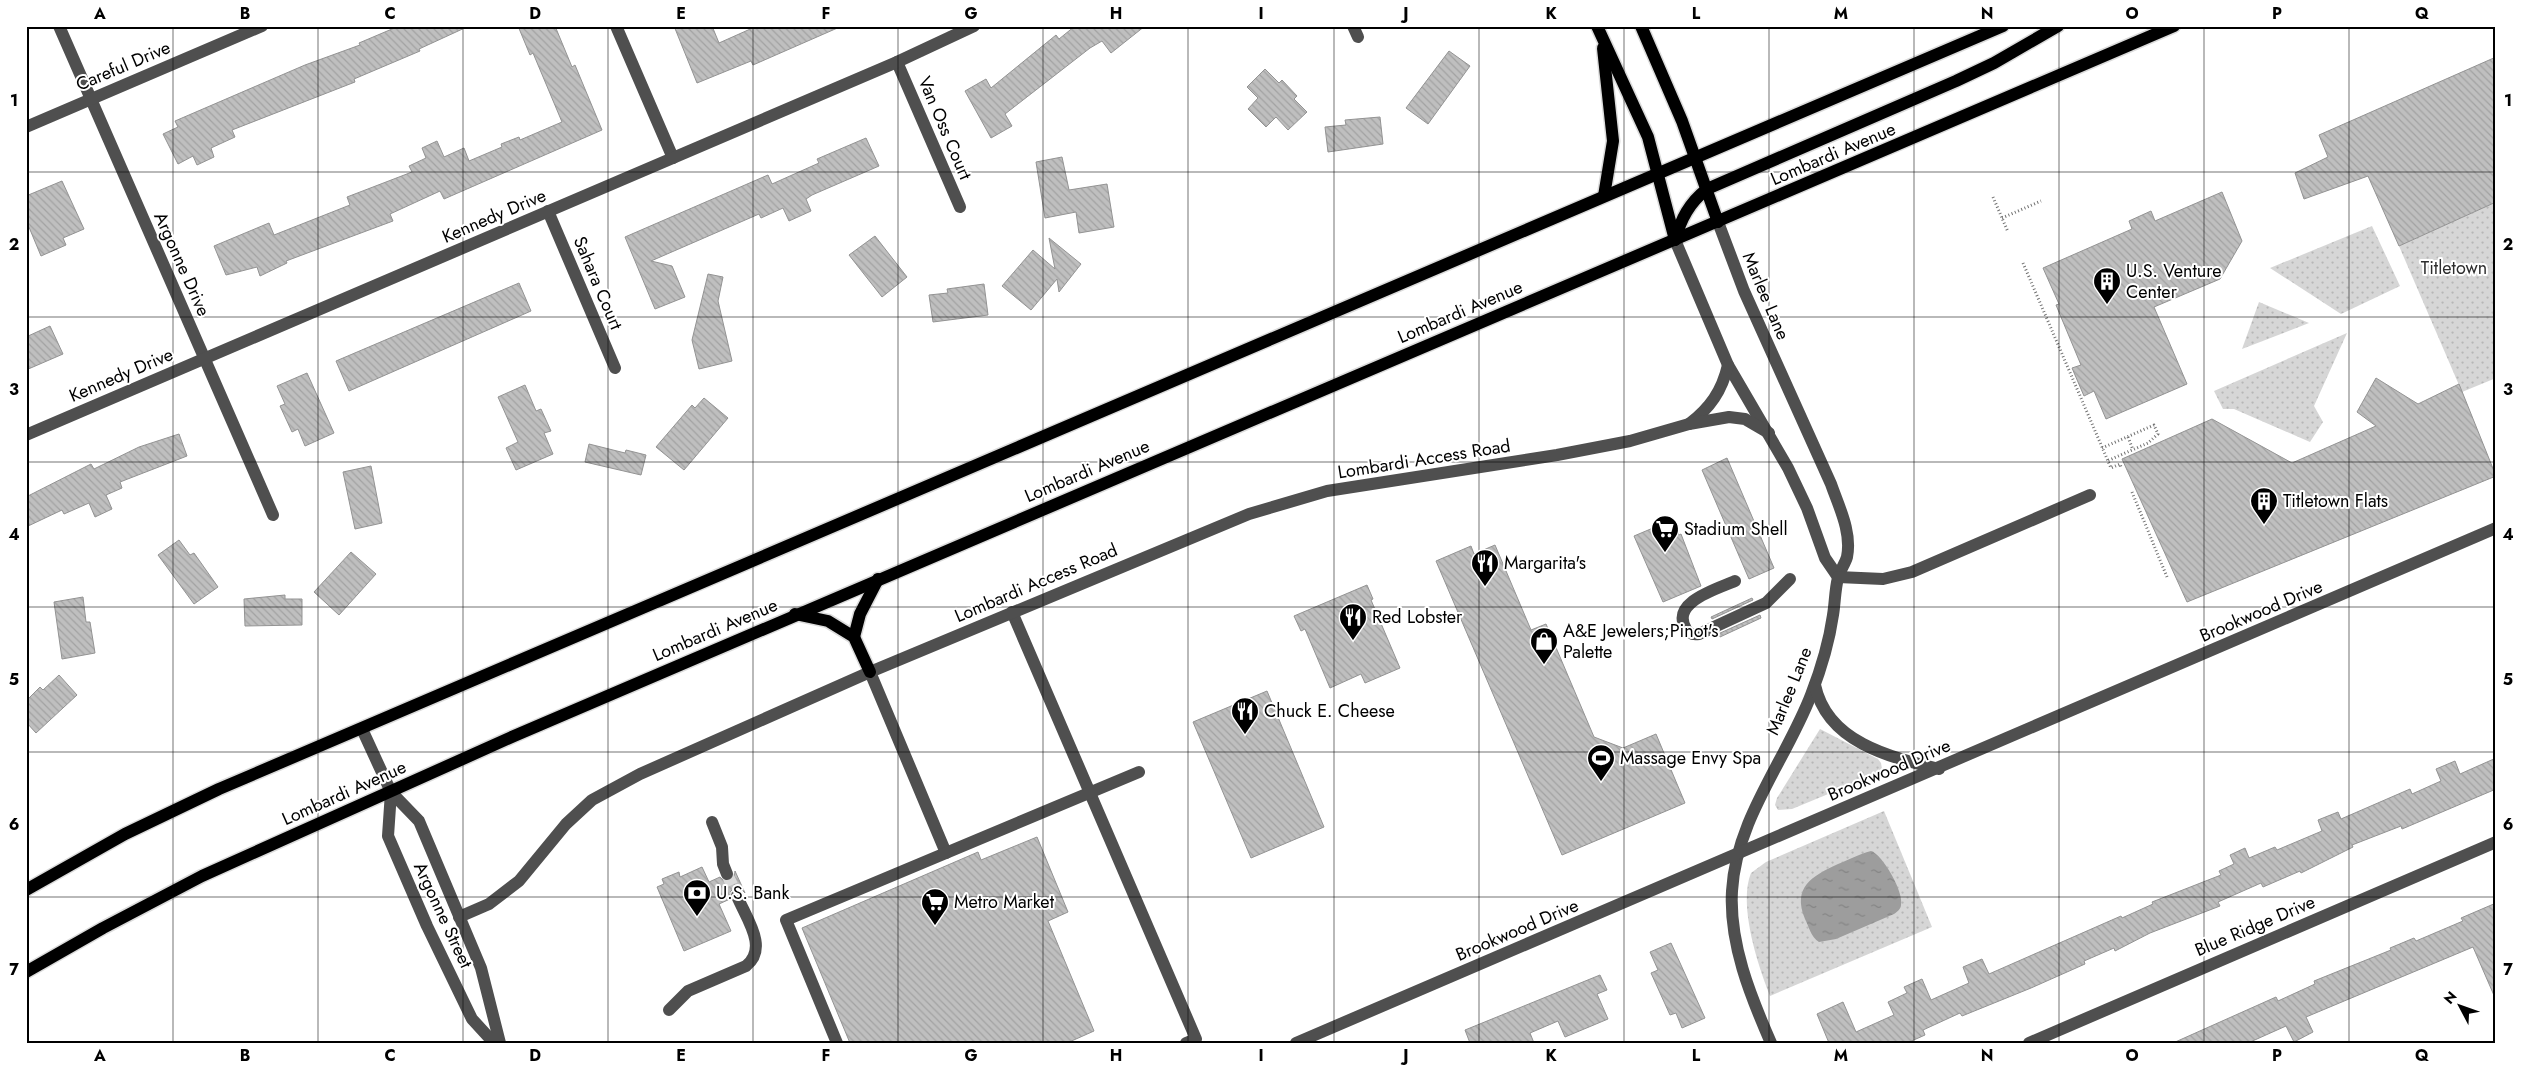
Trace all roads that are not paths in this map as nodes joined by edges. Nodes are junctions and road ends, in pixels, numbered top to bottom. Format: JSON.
{"nodes":[{"id":1,"x":59,"y":26,"type":"edge"},
{"id":2,"x":262,"y":26,"type":"edge"},
{"id":3,"x":616,"y":26,"type":"edge"},
{"id":4,"x":974,"y":26,"type":"edge"},
{"id":5,"x":1596,"y":26,"type":"edge"},
{"id":6,"x":1641,"y":26,"type":"edge"},
{"id":7,"x":2003,"y":26,"type":"edge"},
{"id":8,"x":2058,"y":26,"type":"edge"},
{"id":9,"x":2174,"y":26,"type":"edge"},
{"id":10,"x":1603,"y":40,"type":"junction"},
{"id":11,"x":898,"y":62,"type":"junction"},
{"id":12,"x":91,"y":99,"type":"junction"},
{"id":13,"x":26,"y":127,"type":"edge"},
{"id":14,"x":673,"y":158,"type":"junction"},
{"id":15,"x":1695,"y":158,"type":"junction"},
{"id":16,"x":1658,"y":173,"type":"junction"},
{"id":17,"x":1707,"y":190,"type":"junction"},
{"id":18,"x":1604,"y":196,"type":"junction"},
{"id":19,"x":960,"y":207,"type":"dead end"},
{"id":20,"x":548,"y":211,"type":"junction"},
{"id":21,"x":1718,"y":222,"type":"junction"},
{"id":22,"x":1675,"y":240,"type":"junction"},
{"id":23,"x":204,"y":359,"type":"junction"},
{"id":24,"x":1728,"y":365,"type":"junction"},
{"id":25,"x":615,"y":368,"type":"dead end"},
{"id":26,"x":1689,"y":424,"type":"junction"},
{"id":27,"x":1768,"y":433,"type":"junction"},
{"id":28,"x":26,"y":435,"type":"edge"},
{"id":29,"x":2090,"y":494,"type":"dead end"},
{"id":30,"x":273,"y":515,"type":"dead end"},
{"id":31,"x":2496,"y":528,"type":"edge"},
{"id":32,"x":1838,"y":577,"type":"junction"},
{"id":33,"x":878,"y":579,"type":"junction"},
{"id":34,"x":1790,"y":579,"type":"dead end"},
{"id":35,"x":1735,"y":581,"type":"dead end"},
{"id":36,"x":1012,"y":612,"type":"junction"},
{"id":37,"x":794,"y":614,"type":"junction"},
{"id":38,"x":854,"y":637,"type":"junction"},
{"id":39,"x":870,"y":672,"type":"junction"},
{"id":40,"x":1815,"y":684,"type":"junction"},
{"id":41,"x":362,"y":729,"type":"junction"},
{"id":42,"x":1939,"y":769,"type":"junction"},
{"id":43,"x":1139,"y":772,"type":"dead end"},
{"id":44,"x":391,"y":792,"type":"junction"},
{"id":45,"x":1090,"y":793,"type":"junction"},
{"id":46,"x":712,"y":822,"type":"dead end"},
{"id":47,"x":2496,"y":842,"type":"edge"},
{"id":48,"x":1740,"y":851,"type":"junction"},
{"id":49,"x":946,"y":853,"type":"junction"},
{"id":50,"x":727,"y":874,"type":"tunnel mouth"},
{"id":51,"x":26,"y":890,"type":"edge"},
{"id":52,"x":737,"y":896,"type":"tunnel mouth"},
{"id":53,"x":459,"y":916,"type":"junction"},
{"id":54,"x":26,"y":972,"type":"edge"},
{"id":55,"x":669,"y":1010,"type":"dead end"},
{"id":56,"x":494,"y":1043,"type":"edge"},
{"id":57,"x":500,"y":1043,"type":"edge"},
{"id":58,"x":837,"y":1043,"type":"edge"},
{"id":59,"x":1186,"y":1043,"type":"edge"},
{"id":60,"x":1296,"y":1043,"type":"edge"},
{"id":61,"x":1771,"y":1043,"type":"edge"},
{"id":62,"x":2029,"y":1043,"type":"edge"}],
"edges":[{"from":1,"to":12,"type":"street","name":"Argonne Drive"},
{"from":2,"to":12,"type":"street","name":"Careful Drive"},
{"from":3,"to":14,"type":"street"},
{"from":4,"to":11,"type":"street","name":"Kennedy Drive"},
{"from":5,"to":10,"type":"main road"},
{"from":6,"to":15,"type":"main road"},
{"from":7,"to":15,"type":"main road"},
{"from":8,"to":17,"type":"main road"},
{"from":9,"to":21,"type":"main road","name":"Lombardi Avenue"},
{"from":10,"to":16,"type":"main road"},
{"from":10,"to":18,"type":"main road"},
{"from":11,"to":14,"type":"street","name":"Kennedy Drive"},
{"from":11,"to":19,"type":"street","name":"Van Oss Court"},
{"from":12,"to":13,"type":"street","name":"Careful Drive"},
{"from":12,"to":23,"type":"street","name":"Argonne Drive"},
{"from":14,"to":20,"type":"street","name":"Kennedy Drive"},
{"from":15,"to":16,"type":"main road"},
{"from":15,"to":17,"type":"main road"},
{"from":16,"to":18,"type":"main road"},
{"from":16,"to":22,"type":"main road"},
{"from":17,"to":21,"type":"main road"},
{"from":17,"to":22,"type":"main road"},
{"from":18,"to":41,"type":"main road"},
{"from":20,"to":23,"type":"street","name":"Kennedy Drive"},
{"from":20,"to":25,"type":"street","name":"Sahara Court"},
{"from":21,"to":22,"type":"main road","name":"Lombardi Avenue"},
{"from":21,"to":32,"type":"street","name":"Marlee Lane"},
{"from":22,"to":24,"type":"street"},
{"from":22,"to":33,"type":"main road","name":"Lombardi Avenue"},
{"from":23,"to":28,"type":"street","name":"Kennedy Drive"},
{"from":23,"to":30,"type":"street","name":"Argonne Drive"},
{"from":24,"to":26,"type":"street","name":"Lombardi Access Road"},
{"from":24,"to":27,"type":"street"},
{"from":26,"to":27,"type":"street","name":"Lombardi Access Road"},
{"from":26,"to":36,"type":"street","name":"Lombardi Access Road"},
{"from":27,"to":32,"type":"street"},
{"from":29,"to":32,"type":"street"},
{"from":31,"to":42,"type":"street","name":"Brookwood Drive"},
{"from":32,"to":40,"type":"street","name":"Marlee Lane"},
{"from":33,"to":37,"type":"main road","name":"Lombardi Avenue"},
{"from":33,"to":38,"type":"main road"},
{"from":34,"to":35,"type":"street"},
{"from":36,"to":39,"type":"street","name":"Lombardi Access Road"},
{"from":36,"to":45,"type":"street"},
{"from":37,"to":38,"type":"main road"},
{"from":37,"to":44,"type":"main road","name":"Lombardi Avenue"},
{"from":38,"to":39,"type":"main road"},
{"from":39,"to":49,"type":"street"},
{"from":39,"to":53,"type":"street","name":"Lombardi Access Road"},
{"from":40,"to":42,"type":"street"},
{"from":40,"to":48,"type":"street","name":"Marlee Lane"},
{"from":41,"to":44,"type":"street","name":"Argonne Street"},
{"from":41,"to":51,"type":"main road"},
{"from":42,"to":48,"type":"street","name":"Brookwood Drive"},
{"from":43,"to":45,"type":"street"},
{"from":44,"to":53,"type":"street","name":"Argonne Street"},
{"from":44,"to":54,"type":"main road","name":"Lombardi Avenue"},
{"from":44,"to":56,"type":"street","name":"Argonne Street"},
{"from":45,"to":49,"type":"street"},
{"from":45,"to":59,"type":"street"},
{"from":46,"to":50,"type":"street"},
{"from":47,"to":62,"type":"street","name":"Blue Ridge Drive"},
{"from":48,"to":60,"type":"street","name":"Brookwood Drive"},
{"from":48,"to":61,"type":"street","name":"Marlee Lane"},
{"from":49,"to":58,"type":"street"},
{"from":52,"to":55,"type":"street"},
{"from":53,"to":57,"type":"street","name":"Argonne Street"}]}
